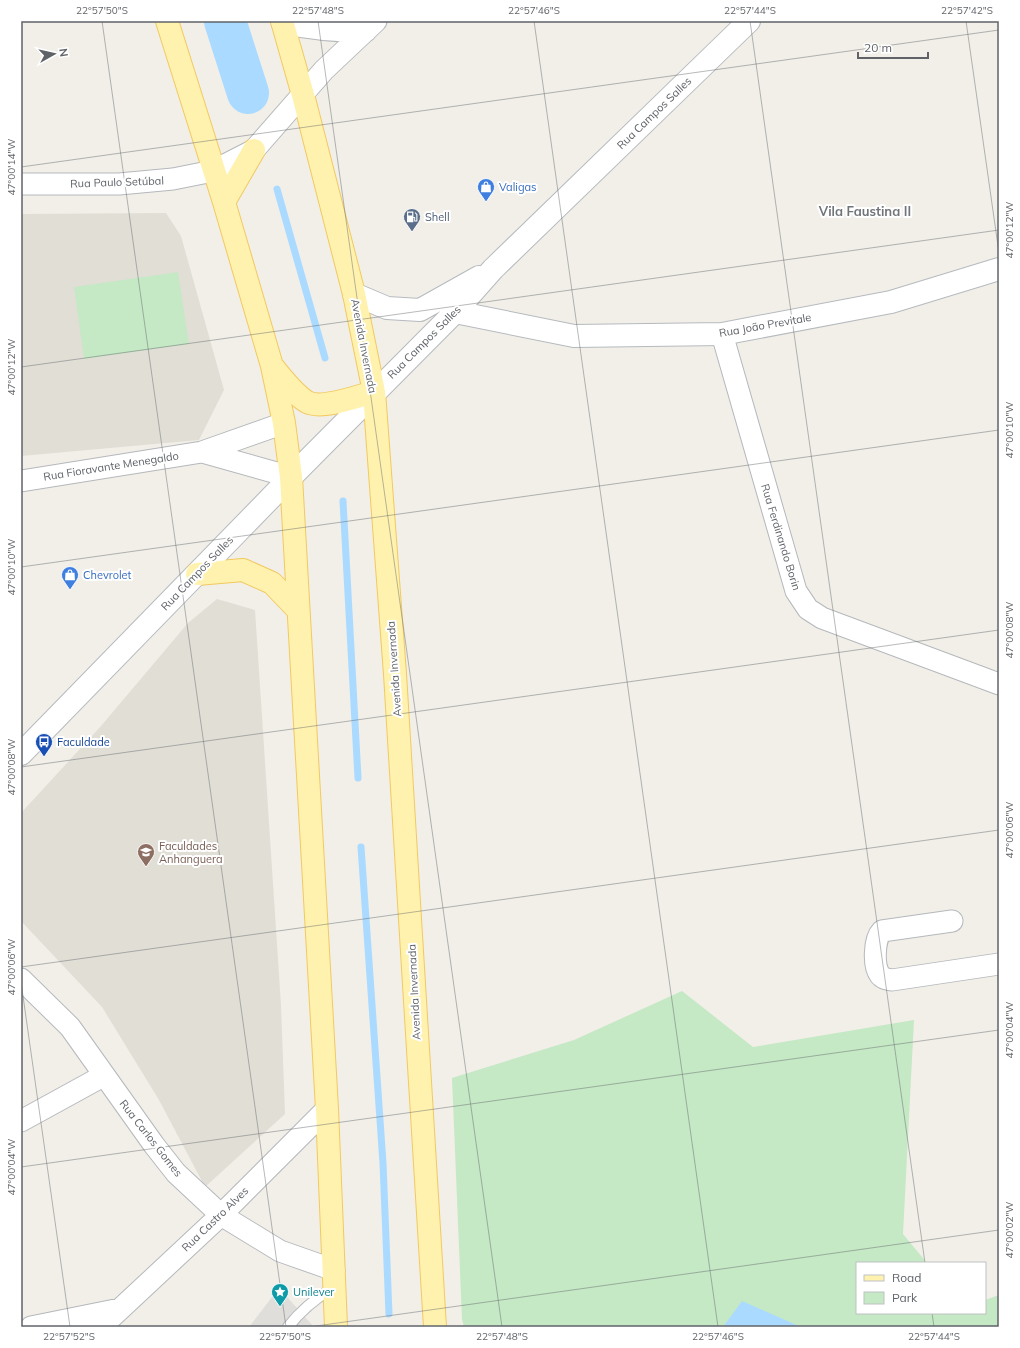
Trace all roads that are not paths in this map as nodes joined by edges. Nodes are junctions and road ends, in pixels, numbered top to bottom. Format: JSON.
{"nodes":[{"id":1,"x":167,"y":21,"type":"edge"},
{"id":2,"x":749,"y":21,"type":"edge"},
{"id":3,"x":282,"y":22,"type":"edge"},
{"id":4,"x":371,"y":26,"type":"edge"},
{"id":5,"x":303,"y":95,"type":"junction"},
{"id":6,"x":254,"y":150,"type":"junction"},
{"id":7,"x":213,"y":171,"type":"junction"},
{"id":8,"x":21,"y":184,"type":"edge"},
{"id":9,"x":224,"y":202,"type":"junction"},
{"id":10,"x":494,"y":269,"type":"junction"},
{"id":11,"x":999,"y":269,"type":"edge"},
{"id":12,"x":354,"y":294,"type":"junction"},
{"id":13,"x":455,"y":312,"type":"junction"},
{"id":14,"x":722,"y":334,"type":"junction"},
{"id":15,"x":272,"y":366,"type":"junction"},
{"id":16,"x":374,"y":392,"type":"junction"},
{"id":17,"x":284,"y":423,"type":"junction"},
{"id":18,"x":202,"y":452,"type":"junction"},
{"id":19,"x":290,"y":477,"type":"junction"},
{"id":20,"x":21,"y":481,"type":"edge"},
{"id":21,"x":197,"y":574,"type":"junction"},
{"id":22,"x":298,"y":610,"type":"junction"},
{"id":23,"x":999,"y":684,"type":"edge"},
{"id":24,"x":21,"y":754,"type":"edge"},
{"id":25,"x":952,"y":921,"type":"dead end"},
{"id":26,"x":999,"y":964,"type":"edge"},
{"id":27,"x":21,"y":979,"type":"edge"},
{"id":28,"x":103,"y":1076,"type":"junction"},
{"id":29,"x":327,"y":1109,"type":"junction"},
{"id":30,"x":21,"y":1120,"type":"edge"},
{"id":31,"x":221,"y":1215,"type":"junction"},
{"id":32,"x":334,"y":1278,"type":"junction"},
{"id":33,"x":120,"y":1309,"type":"junction"},
{"id":34,"x":337,"y":1325,"type":"edge"},
{"id":35,"x":31,"y":1327,"type":"edge"},
{"id":36,"x":100,"y":1327,"type":"edge"},
{"id":37,"x":288,"y":1327,"type":"edge"},
{"id":38,"x":435,"y":1327,"type":"edge"}],
"edges":[{"from":1,"to":7,"type":"main road"},
{"from":2,"to":10,"type":"main road","name":"Rua Campos Salles"},
{"from":3,"to":4,"type":"street"},
{"from":3,"to":5,"type":"main road","name":"Avenida Invernada"},
{"from":4,"to":5,"type":"street"},
{"from":5,"to":6,"type":"street"},
{"from":5,"to":12,"type":"main road","name":"Avenida Invernada"},
{"from":6,"to":7,"type":"street","name":"Rua Paulo Setúbal"},
{"from":6,"to":9,"type":"main road"},
{"from":7,"to":8,"type":"street","name":"Rua Paulo Setúbal"},
{"from":7,"to":9,"type":"main road"},
{"from":9,"to":15,"type":"main road"},
{"from":10,"to":12,"type":"main road"},
{"from":10,"to":13,"type":"main road","name":"Rua Campos Salles"},
{"from":11,"to":14,"type":"main road","name":"Rua João Previtale"},
{"from":12,"to":16,"type":"main road","name":"Avenida Invernada"},
{"from":13,"to":14,"type":"main road","name":"Rua João Previtale"},
{"from":13,"to":16,"type":"main road","name":"Rua Campos Salles"},
{"from":14,"to":23,"type":"street","name":"Rua Ferdinando Borin"},
{"from":15,"to":16,"type":"main road"},
{"from":15,"to":17,"type":"main road"},
{"from":16,"to":19,"type":"main road","name":"Rua Campos Salles"},
{"from":16,"to":38,"type":"main road","name":"Avenida Invernada"},
{"from":17,"to":18,"type":"street","name":"Rua Fioravante Menegaldo"},
{"from":17,"to":19,"type":"main road"},
{"from":18,"to":19,"type":"street","name":"Rua Fioravante Menegaldo"},
{"from":18,"to":20,"type":"street","name":"Rua Fioravante Menegaldo"},
{"from":19,"to":21,"type":"main road","name":"Rua Campos Salles"},
{"from":19,"to":22,"type":"main road"},
{"from":21,"to":22,"type":"main road"},
{"from":21,"to":24,"type":"main road","name":"Rua Campos Salles"},
{"from":22,"to":29,"type":"main road"},
{"from":25,"to":26,"type":"street"},
{"from":27,"to":28,"type":"street","name":"Rua Carlos Gomes"},
{"from":28,"to":30,"type":"street"},
{"from":28,"to":31,"type":"street","name":"Rua Carlos Gomes"},
{"from":29,"to":31,"type":"street","name":"Rua Castro Alves"},
{"from":29,"to":32,"type":"main road"},
{"from":31,"to":32,"type":"street","name":"Rua Carlos Gomes"},
{"from":31,"to":33,"type":"street","name":"Rua Castro Alves"},
{"from":32,"to":34,"type":"main road"},
{"from":32,"to":37,"type":"lane"},
{"from":33,"to":35,"type":"street"},
{"from":33,"to":36,"type":"street","name":"Rua Castro Alves"}]}
